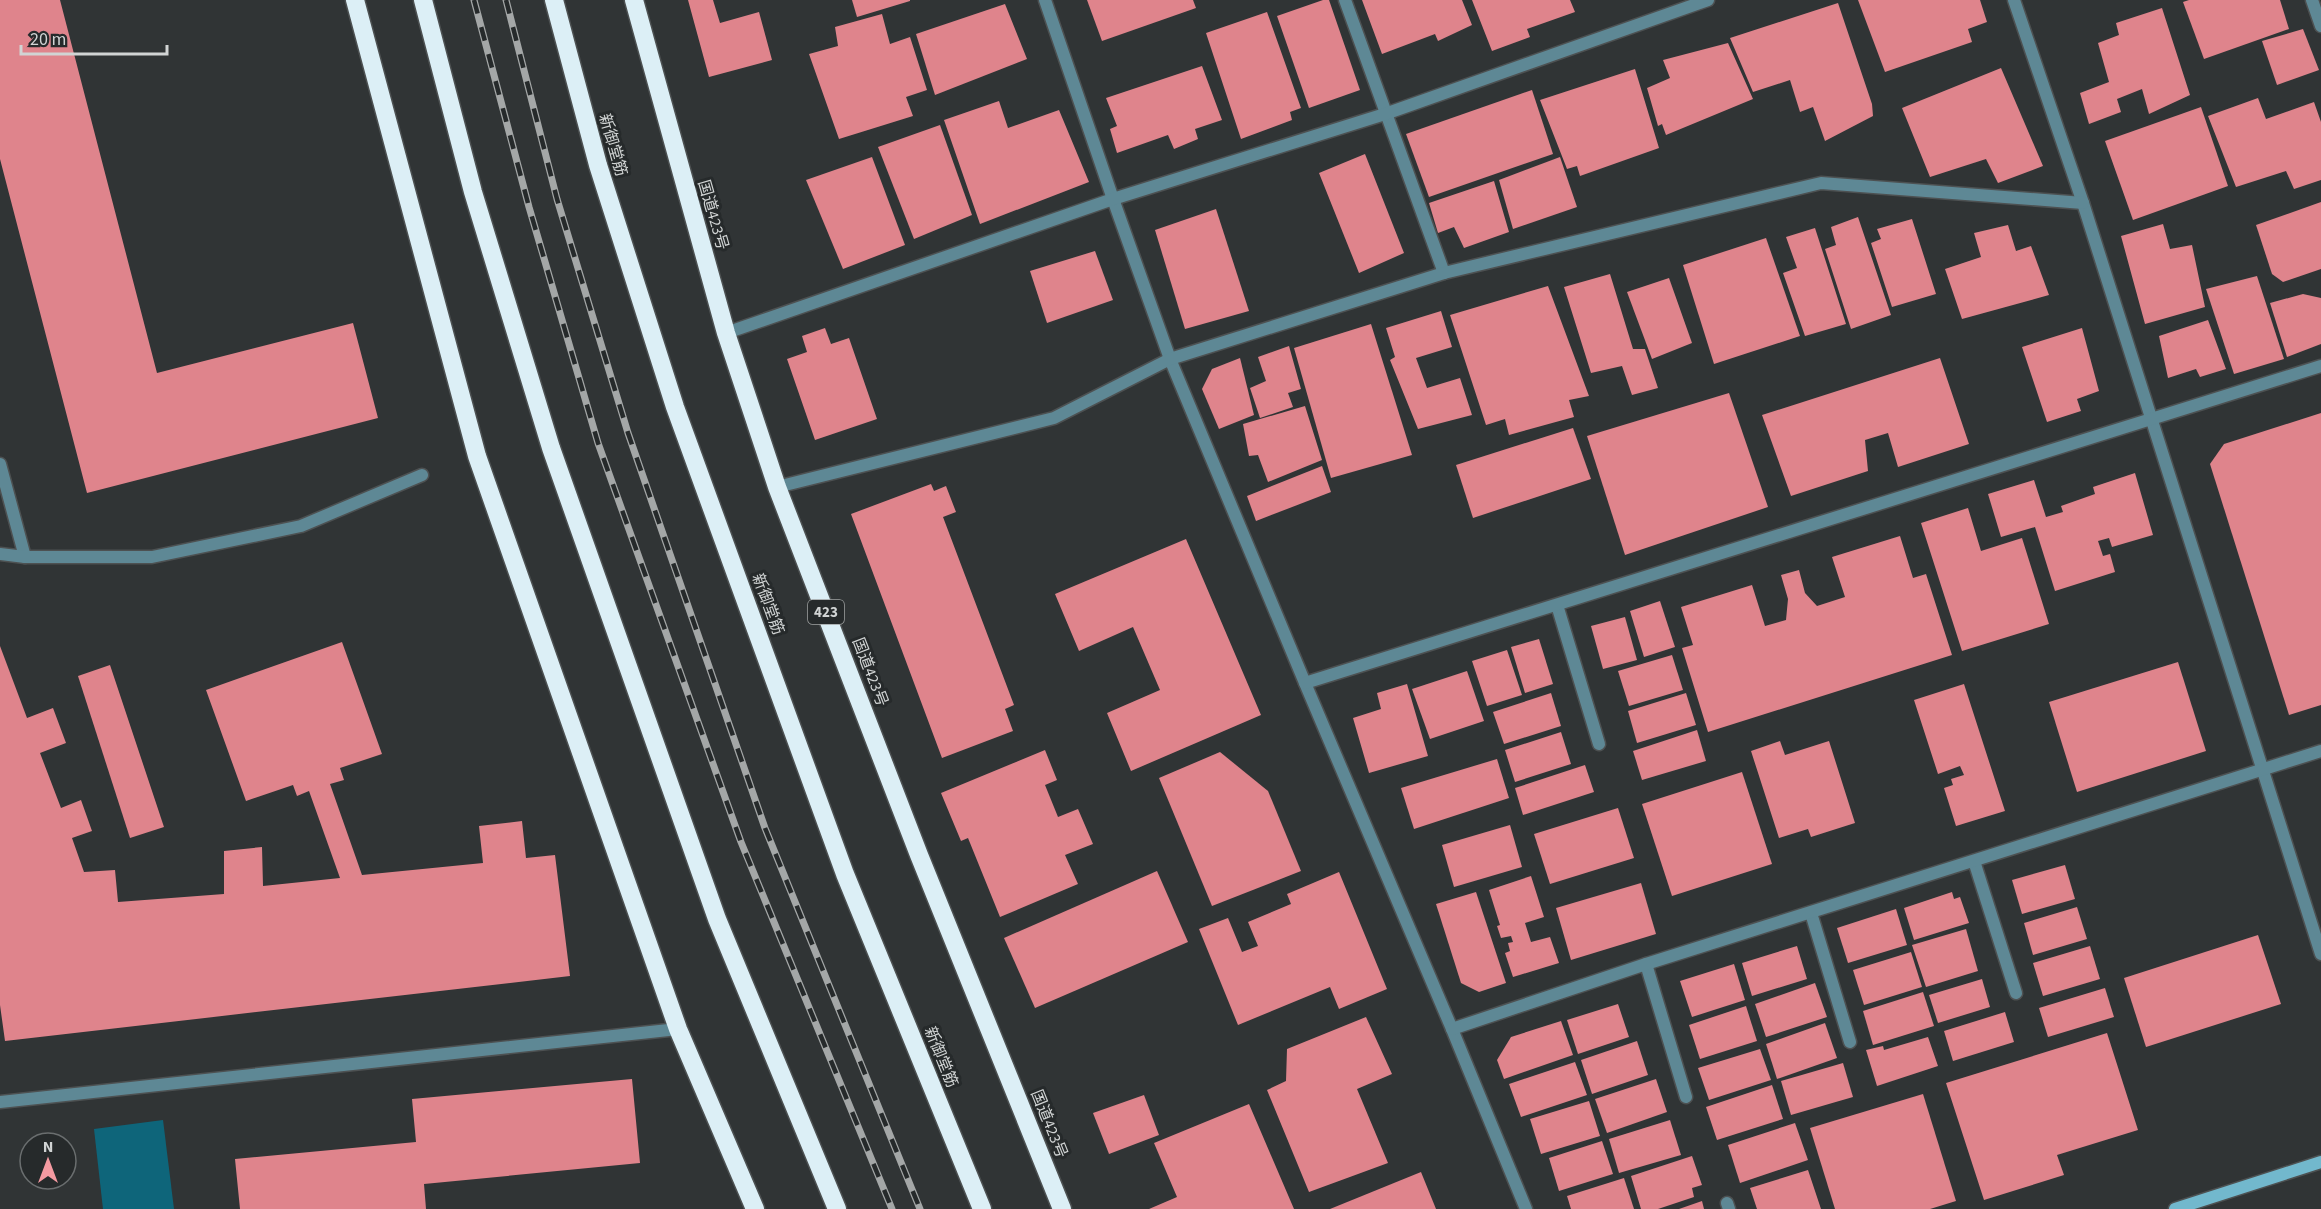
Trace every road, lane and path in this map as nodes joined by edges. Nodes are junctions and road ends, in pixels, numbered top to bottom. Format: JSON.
{"nodes":[{"id":1,"x":355,"y":0,"type":"edge"},
{"id":2,"x":423,"y":0,"type":"edge"},
{"id":3,"x":554,"y":0,"type":"edge"},
{"id":4,"x":634,"y":0,"type":"edge"},
{"id":5,"x":1045,"y":0,"type":"edge"},
{"id":6,"x":1345,"y":0,"type":"edge"},
{"id":7,"x":1708,"y":0,"type":"edge"},
{"id":8,"x":2013,"y":0,"type":"edge"},
{"id":9,"x":2312,"y":0,"type":"edge"},
{"id":10,"x":2321,"y":26,"type":"edge"},
{"id":11,"x":1385,"y":114,"type":"junction"},
{"id":12,"x":1113,"y":199,"type":"junction"},
{"id":13,"x":2083,"y":203,"type":"junction"},
{"id":14,"x":1444,"y":273,"type":"junction"},
{"id":15,"x":726,"y":333,"type":"junction"},
{"id":16,"x":1170,"y":359,"type":"junction"},
{"id":17,"x":2321,"y":366,"type":"edge"},
{"id":18,"x":2152,"y":419,"type":"junction"},
{"id":19,"x":0,"y":464,"type":"edge"},
{"id":20,"x":422,"y":475,"type":"dead end"},
{"id":21,"x":777,"y":487,"type":"junction"},
{"id":22,"x":0,"y":554,"type":"edge"},
{"id":23,"x":25,"y":557,"type":"junction"},
{"id":24,"x":1557,"y":605,"type":"junction"},
{"id":25,"x":1305,"y":683,"type":"junction"},
{"id":26,"x":1599,"y":744,"type":"dead end"},
{"id":27,"x":2321,"y":751,"type":"edge"},
{"id":28,"x":2261,"y":769,"type":"junction"},
{"id":29,"x":1974,"y":861,"type":"junction"},
{"id":30,"x":1811,"y":913,"type":"junction"},
{"id":31,"x":2321,"y":954,"type":"edge"},
{"id":32,"x":1647,"y":964,"type":"junction"},
{"id":33,"x":2016,"y":993,"type":"dead end"},
{"id":34,"x":678,"y":1029,"type":"junction"},
{"id":35,"x":1452,"y":1029,"type":"junction"},
{"id":36,"x":1850,"y":1042,"type":"dead end"},
{"id":37,"x":1686,"y":1097,"type":"dead end"},
{"id":38,"x":0,"y":1102,"type":"edge"},
{"id":39,"x":2321,"y":1162,"type":"edge"},
{"id":40,"x":754,"y":1209,"type":"edge"},
{"id":41,"x":837,"y":1209,"type":"edge"},
{"id":42,"x":982,"y":1209,"type":"edge"},
{"id":43,"x":1062,"y":1209,"type":"edge"},
{"id":44,"x":1526,"y":1209,"type":"edge"},
{"id":45,"x":2175,"y":1209,"type":"edge"}],
"edges":[{"from":1,"to":34,"type":"highway"},
{"from":2,"to":41,"type":"highway"},
{"from":3,"to":42,"type":"highway","name":"新御堂筋"},
{"from":4,"to":15,"type":"highway","name":"国道423号","number":"423"},
{"from":5,"to":12,"type":"street"},
{"from":6,"to":11,"type":"street"},
{"from":7,"to":11,"type":"street"},
{"from":8,"to":13,"type":"street"},
{"from":9,"to":10,"type":"street"},
{"from":11,"to":12,"type":"street"},
{"from":11,"to":14,"type":"street"},
{"from":12,"to":15,"type":"street"},
{"from":12,"to":16,"type":"street"},
{"from":13,"to":14,"type":"street"},
{"from":13,"to":18,"type":"street"},
{"from":14,"to":16,"type":"street"},
{"from":15,"to":21,"type":"highway","name":"国道423号","number":"423"},
{"from":16,"to":21,"type":"street"},
{"from":16,"to":25,"type":"street"},
{"from":17,"to":18,"type":"street"},
{"from":18,"to":24,"type":"street"},
{"from":18,"to":28,"type":"street"},
{"from":19,"to":23,"type":"street"},
{"from":20,"to":23,"type":"street"},
{"from":21,"to":43,"type":"highway","name":"国道423号","number":"423"},
{"from":22,"to":23,"type":"street"},
{"from":24,"to":25,"type":"street"},
{"from":24,"to":26,"type":"street"},
{"from":25,"to":35,"type":"street"},
{"from":27,"to":28,"type":"street"},
{"from":28,"to":29,"type":"street"},
{"from":28,"to":31,"type":"street"},
{"from":29,"to":30,"type":"street"},
{"from":29,"to":33,"type":"street"},
{"from":30,"to":32,"type":"street"},
{"from":30,"to":36,"type":"street"},
{"from":32,"to":35,"type":"street"},
{"from":32,"to":37,"type":"street"},
{"from":34,"to":38,"type":"street"},
{"from":34,"to":40,"type":"highway"},
{"from":35,"to":44,"type":"street"},
{"from":39,"to":45,"type":"street"}]}
